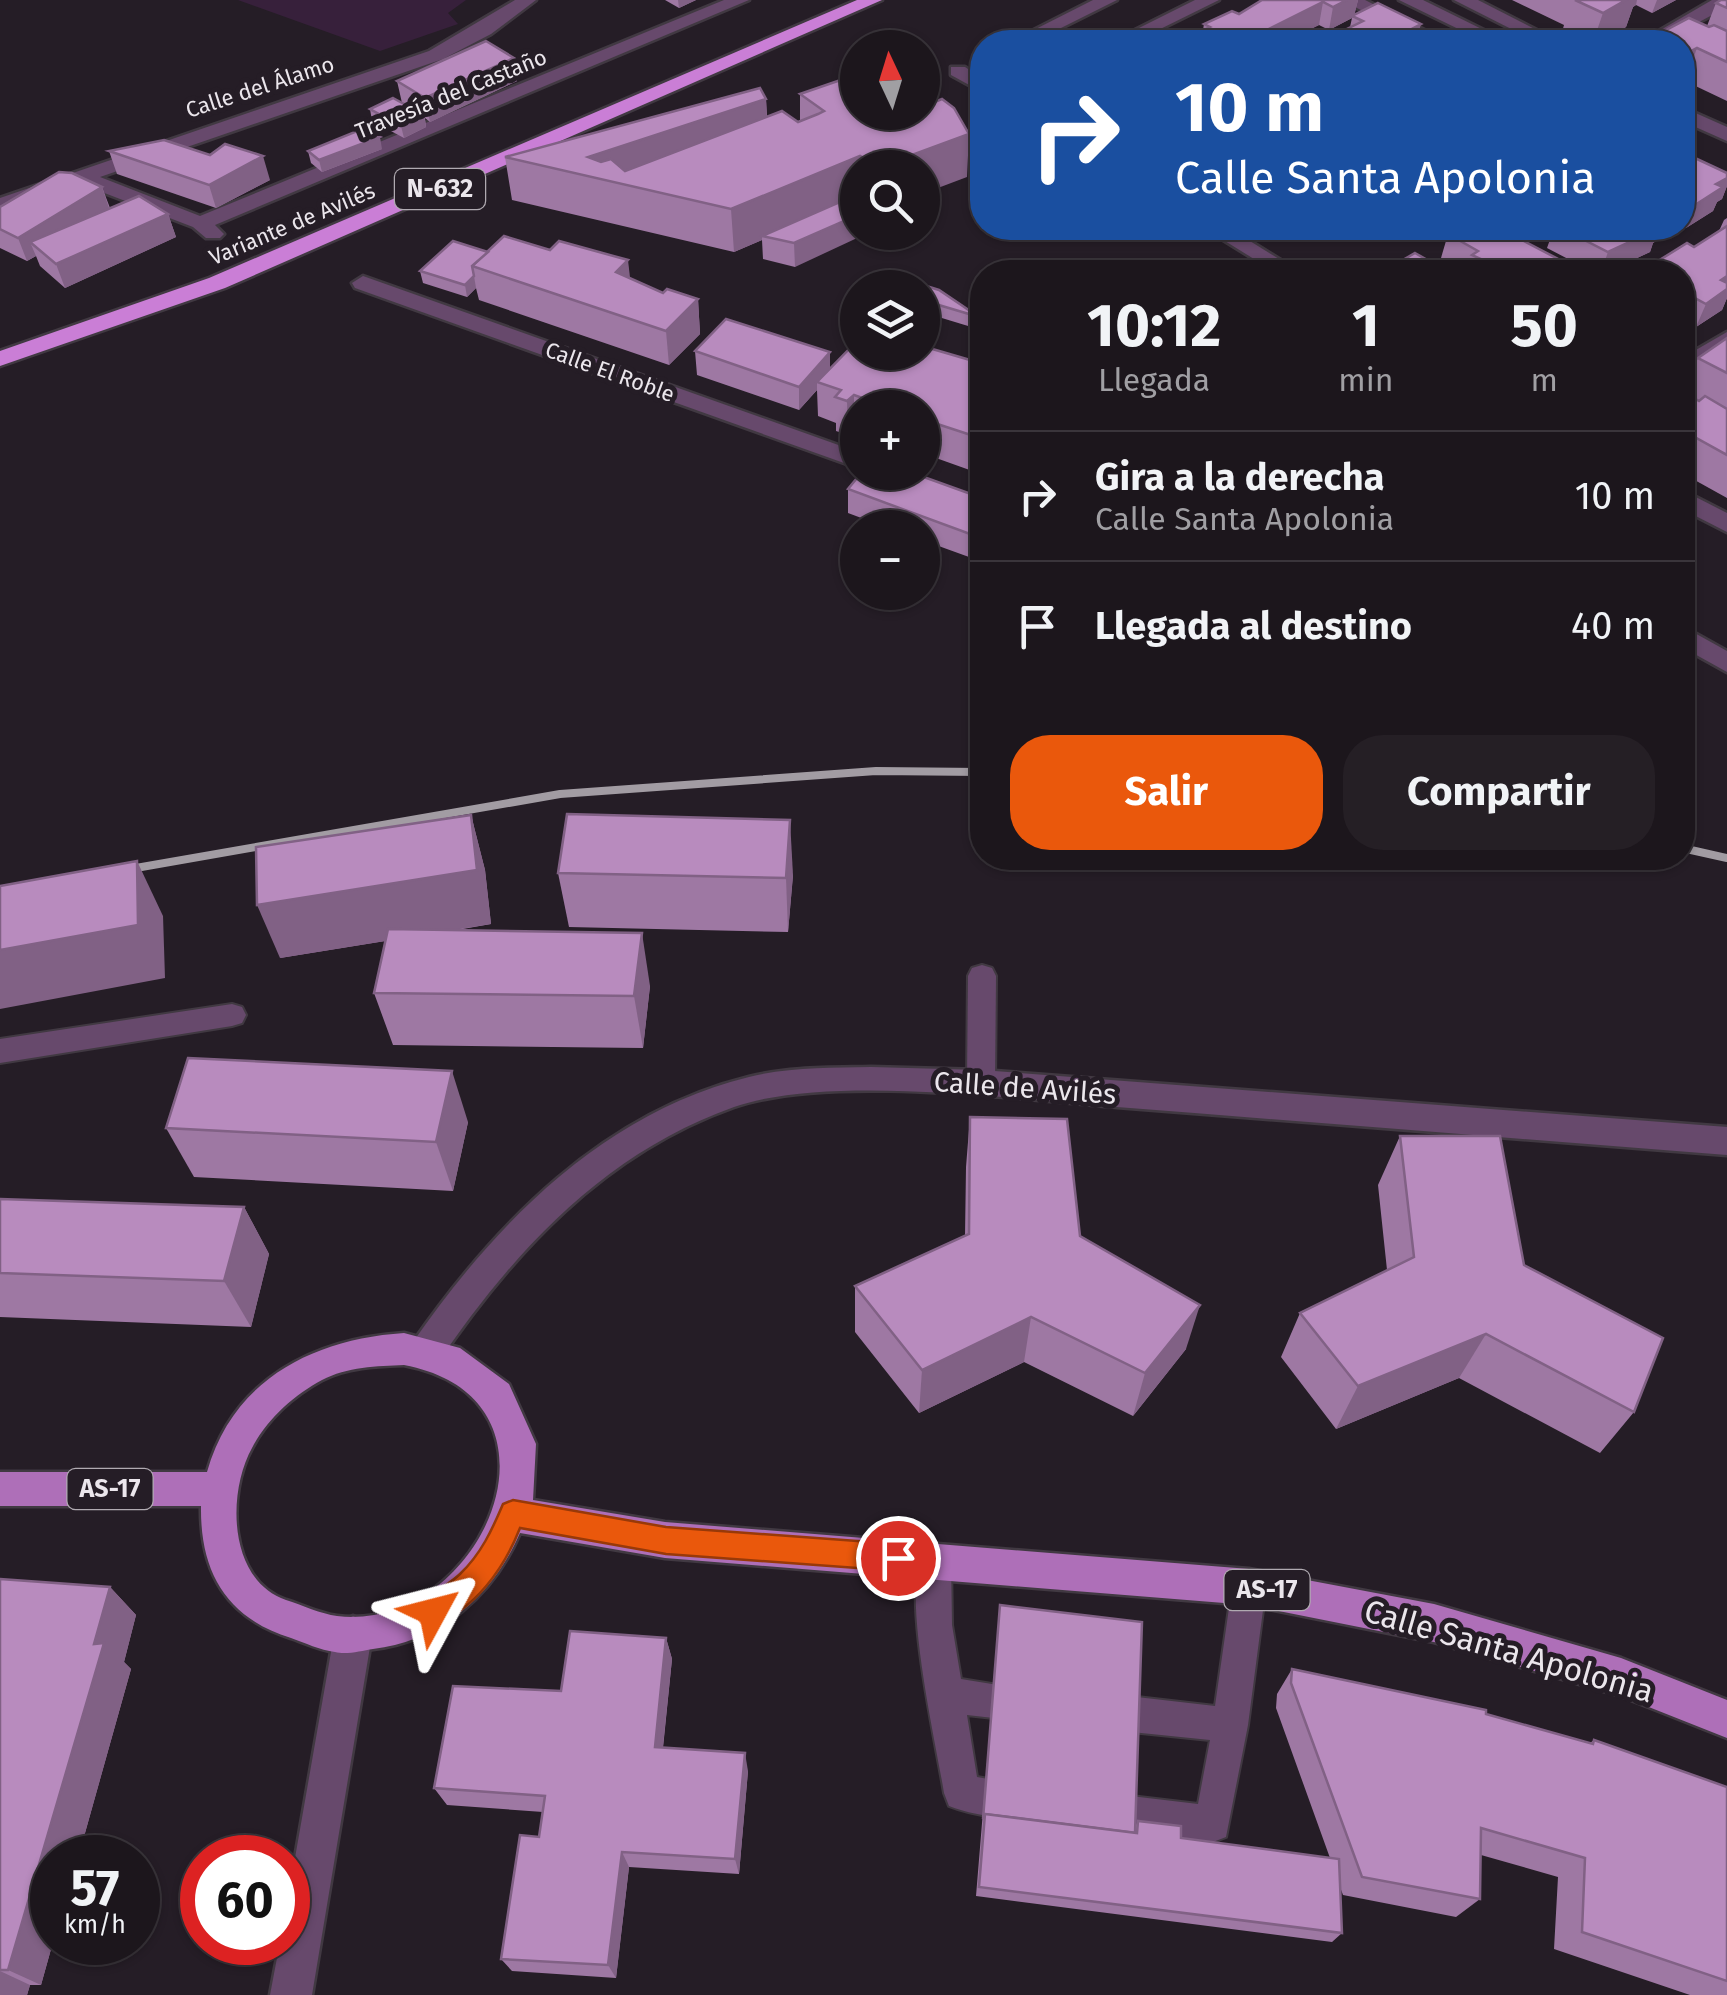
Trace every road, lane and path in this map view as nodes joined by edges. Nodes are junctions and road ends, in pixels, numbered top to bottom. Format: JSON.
{"nodes":[{"id":1,"x":527,"y":0,"type":"edge"},
{"id":2,"x":740,"y":0,"type":"edge"},
{"id":3,"x":872,"y":0,"type":"edge"},
{"id":4,"x":1108,"y":0,"type":"edge"},
{"id":5,"x":1210,"y":0,"type":"edge"},
{"id":6,"x":1350,"y":0,"type":"edge"},
{"id":7,"x":1408,"y":0,"type":"edge"},
{"id":8,"x":1463,"y":0,"type":"edge"},
{"id":9,"x":1726,"y":0,"type":"edge"},
{"id":10,"x":1044,"y":30,"type":"edge"},
{"id":11,"x":1149,"y":30,"type":"edge"},
{"id":12,"x":1414,"y":30,"type":"edge"},
{"id":13,"x":1473,"y":30,"type":"edge"},
{"id":14,"x":1526,"y":30,"type":"edge"},
{"id":15,"x":1670,"y":30,"type":"edge"},
{"id":16,"x":970,"y":66,"type":"edge"},
{"id":17,"x":970,"y":78,"type":"edge"},
{"id":18,"x":1695,"y":119,"type":"edge"},
{"id":19,"x":1727,"y":134,"type":"edge"},
{"id":20,"x":78,"y":176,"type":"junction"},
{"id":21,"x":0,"y":205,"type":"edge"},
{"id":22,"x":1235,"y":240,"type":"edge"},
{"id":23,"x":1269,"y":260,"type":"edge"},
{"id":24,"x":363,"y":283,"type":"dead end"},
{"id":25,"x":1727,"y":339,"type":"edge"},
{"id":26,"x":1717,"y":358,"type":"edge"},
{"id":27,"x":0,"y":359,"type":"edge"},
{"id":28,"x":840,"y":454,"type":"edge"},
{"id":29,"x":1695,"y":506,"type":"edge"},
{"id":30,"x":1727,"y":524,"type":"edge"},
{"id":31,"x":1695,"y":643,"type":"edge"},
{"id":32,"x":1727,"y":663,"type":"edge"},
{"id":33,"x":982,"y":976,"type":"dead end"},
{"id":34,"x":232,"y":1015,"type":"dead end"},
{"id":35,"x":0,"y":1051,"type":"edge"},
{"id":36,"x":981,"y":1083,"type":"junction"},
{"id":37,"x":1727,"y":1141,"type":"edge"},
{"id":38,"x":426,"y":1353,"type":"junction"},
{"id":39,"x":0,"y":1489,"type":"edge"},
{"id":40,"x":219,"y":1489,"type":"junction"},
{"id":41,"x":513,"y":1514,"type":"junction"},
{"id":42,"x":934,"y":1561,"type":"junction"},
{"id":43,"x":1249,"y":1587,"type":"junction"},
{"id":44,"x":352,"y":1635,"type":"junction"},
{"id":45,"x":946,"y":1695,"type":"junction"},
{"id":46,"x":1727,"y":1720,"type":"edge"},
{"id":47,"x":1230,"y":1725,"type":"junction"},
{"id":48,"x":290,"y":1995,"type":"edge"}],
"edges":[{"from":1,"to":20,"type":"street","name":"Calle del Álamo"},
{"from":2,"to":20,"type":"street","name":"Travesía del Castaño"},
{"from":3,"to":27,"type":"highway","name":"Variante de Avilés","number":"N-632"},
{"from":4,"to":10,"type":"street"},
{"from":5,"to":11,"type":"street"},
{"from":6,"to":12,"type":"street"},
{"from":7,"to":13,"type":"street"},
{"from":8,"to":14,"type":"street"},
{"from":9,"to":15,"type":"street"},
{"from":16,"to":17,"type":"street"},
{"from":18,"to":19,"type":"street"},
{"from":20,"to":21,"type":"street","name":"Calle del Álamo"},
{"from":22,"to":23,"type":"street"},
{"from":24,"to":28,"type":"street","name":"Calle El Roble"},
{"from":25,"to":26,"type":"street"},
{"from":29,"to":30,"type":"street"},
{"from":31,"to":32,"type":"street"},
{"from":33,"to":36,"type":"lane"},
{"from":34,"to":35,"type":"lane"},
{"from":36,"to":37,"type":"street","name":"Calle de Avilés"},
{"from":36,"to":38,"type":"street","name":"Calle de Avilés"},
{"from":38,"to":40,"type":"main road"},
{"from":38,"to":41,"type":"main road"},
{"from":39,"to":40,"type":"main road","number":"AS-17"},
{"from":40,"to":44,"type":"main road"},
{"from":41,"to":42,"type":"main road","name":"Calle Santa Apolonia","number":"AS-17"},
{"from":41,"to":44,"type":"main road"},
{"from":42,"to":43,"type":"main road","name":"Calle Santa Apolonia","number":"AS-17"},
{"from":42,"to":45,"type":"lane"},
{"from":43,"to":46,"type":"main road","name":"Calle Santa Apolonia","number":"AS-17"},
{"from":43,"to":47,"type":"lane"},
{"from":44,"to":48,"type":"street"},
{"from":45,"to":47,"type":"lane"},
{"from":45,"to":47,"type":"lane"}]}
